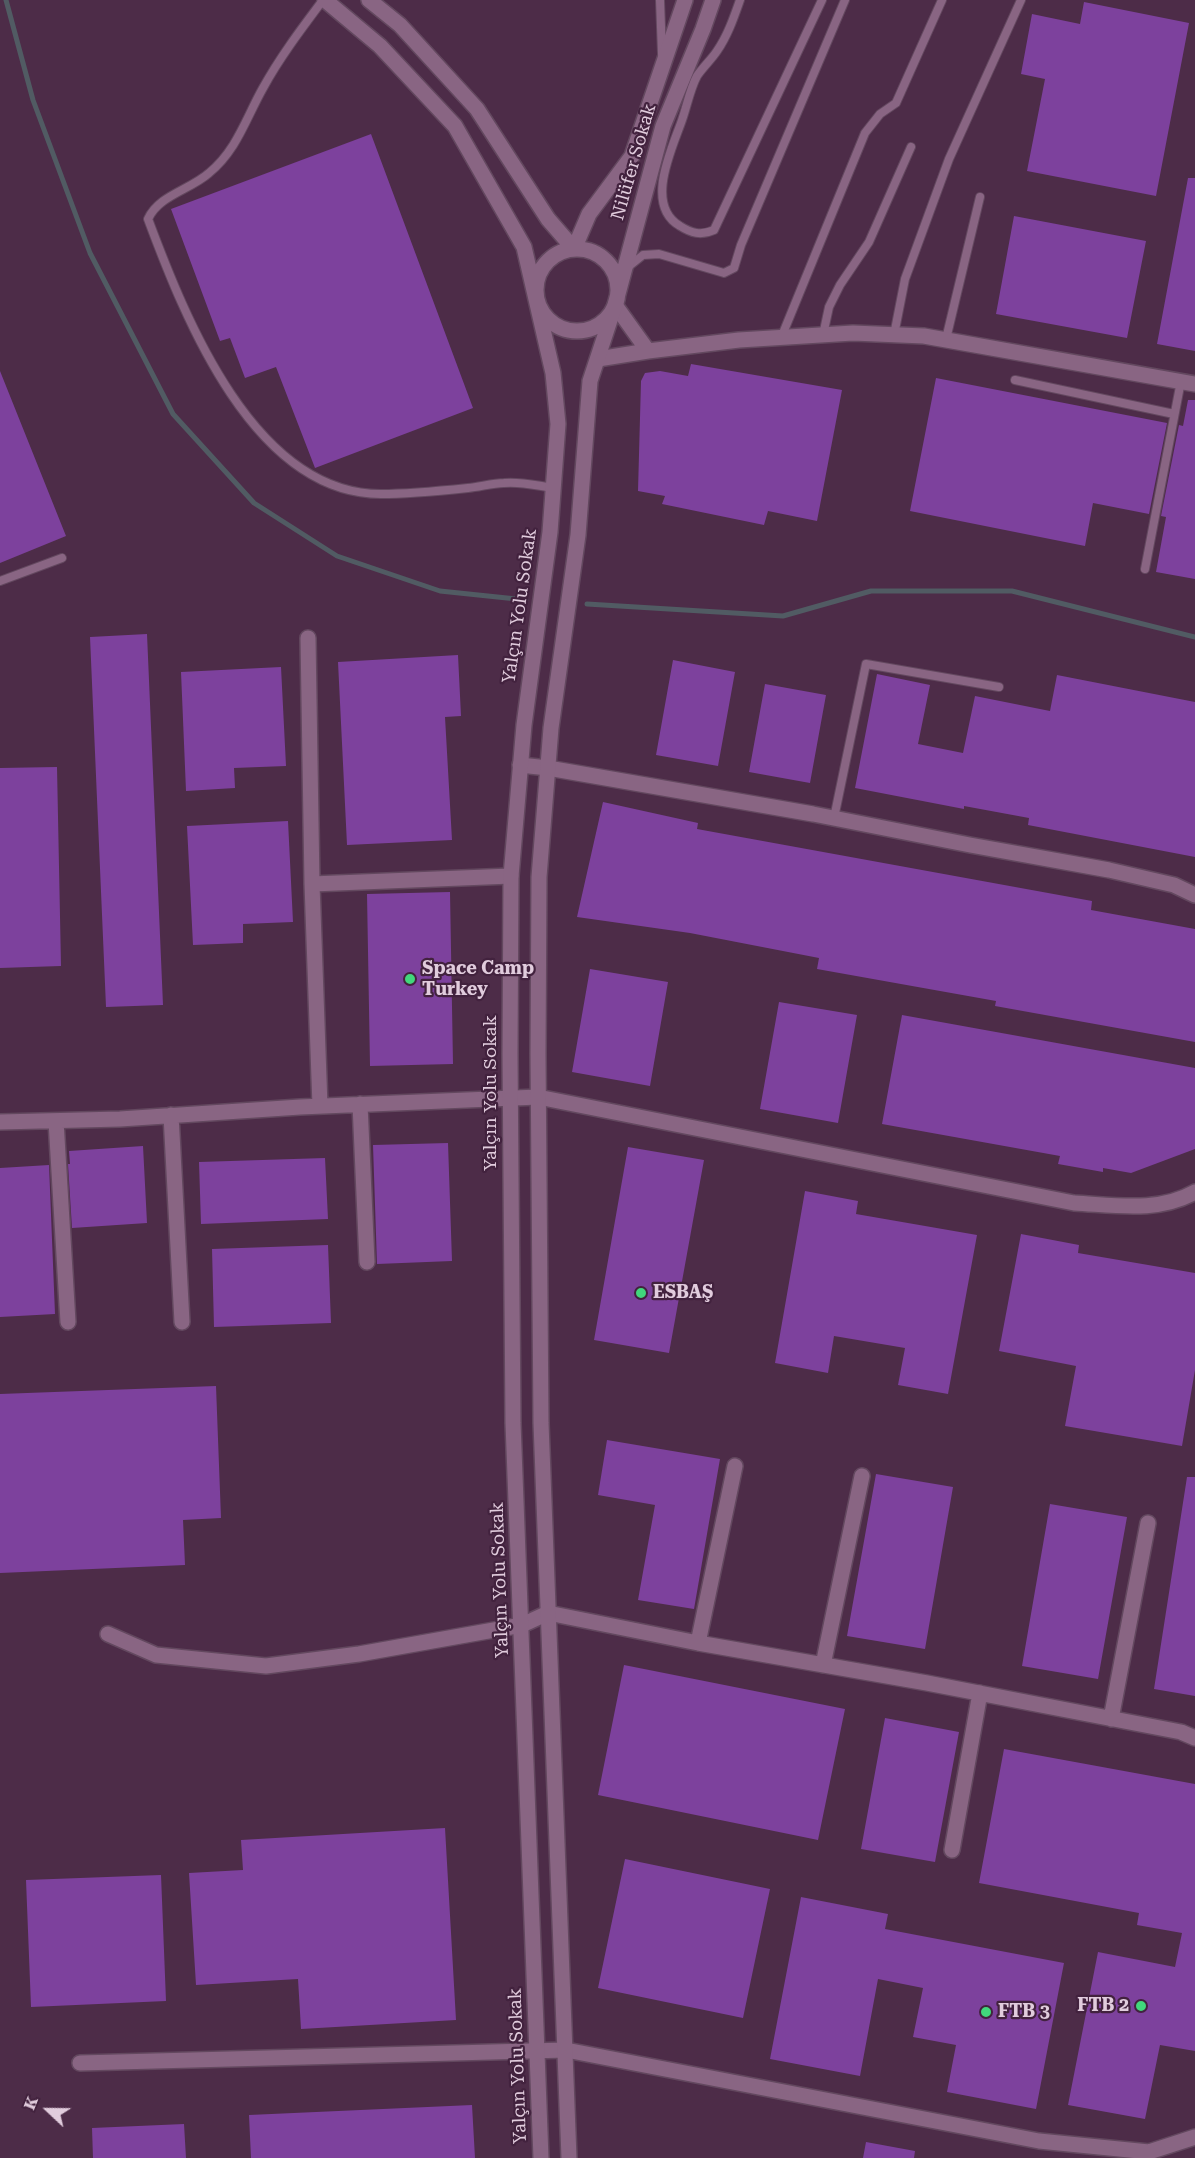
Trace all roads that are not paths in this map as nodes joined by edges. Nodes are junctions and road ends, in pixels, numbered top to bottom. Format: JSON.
{"nodes":[{"id":1,"x":324,"y":0,"type":"edge"},
{"id":2,"x":369,"y":0,"type":"edge"},
{"id":3,"x":660,"y":0,"type":"edge"},
{"id":4,"x":685,"y":0,"type":"edge"},
{"id":5,"x":712,"y":0,"type":"edge"},
{"id":6,"x":740,"y":0,"type":"edge"},
{"id":7,"x":822,"y":0,"type":"edge"},
{"id":8,"x":845,"y":0,"type":"edge"},
{"id":9,"x":942,"y":0,"type":"edge"},
{"id":10,"x":1021,"y":0,"type":"edge"},
{"id":11,"x":663,"y":65,"type":"junction"},
{"id":12,"x":911,"y":147,"type":"dead end"},
{"id":13,"x":980,"y":197,"type":"dead end"},
{"id":14,"x":574,"y":249,"type":"junction"},
{"id":15,"x":624,"y":270,"type":"junction"},
{"id":16,"x":536,"y":296,"type":"junction"},
{"id":17,"x":615,"y":305,"type":"junction"},
{"id":18,"x":822,"y":335,"type":"junction"},
{"id":19,"x":894,"y":335,"type":"junction"},
{"id":20,"x":781,"y":338,"type":"junction"},
{"id":21,"x":946,"y":339,"type":"junction"},
{"id":22,"x":648,"y":351,"type":"junction"},
{"id":23,"x":598,"y":359,"type":"junction"},
{"id":24,"x":1015,"y":380,"type":"dead end"},
{"id":25,"x":1188,"y":382,"type":"edge"},
{"id":26,"x":1174,"y":414,"type":"junction"},
{"id":27,"x":554,"y":488,"type":"junction"},
{"id":28,"x":62,"y":558,"type":"dead end"},
{"id":29,"x":1145,"y":569,"type":"dead end"},
{"id":30,"x":0,"y":582,"type":"edge"},
{"id":31,"x":308,"y":638,"type":"dead end"},
{"id":32,"x":999,"y":687,"type":"dead end"},
{"id":33,"x":520,"y":765,"type":"junction"},
{"id":34,"x":548,"y":768,"type":"junction"},
{"id":35,"x":834,"y":818,"type":"junction"},
{"id":36,"x":511,"y":876,"type":"junction"},
{"id":37,"x":312,"y":884,"type":"junction"},
{"id":38,"x":1195,"y":895,"type":"edge"},
{"id":39,"x":538,"y":1097,"type":"junction"},
{"id":40,"x":510,"y":1099,"type":"junction"},
{"id":41,"x":360,"y":1104,"type":"junction"},
{"id":42,"x":320,"y":1106,"type":"junction"},
{"id":43,"x":171,"y":1115,"type":"junction"},
{"id":44,"x":56,"y":1121,"type":"junction"},
{"id":45,"x":0,"y":1122,"type":"edge"},
{"id":46,"x":1195,"y":1191,"type":"edge"},
{"id":47,"x":367,"y":1262,"type":"dead end"},
{"id":48,"x":68,"y":1322,"type":"dead end"},
{"id":49,"x":182,"y":1322,"type":"dead end"},
{"id":50,"x":735,"y":1466,"type":"dead end"},
{"id":51,"x":862,"y":1476,"type":"dead end"},
{"id":52,"x":1148,"y":1523,"type":"dead end"},
{"id":53,"x":548,"y":1613,"type":"junction"},
{"id":54,"x":522,"y":1625,"type":"junction"},
{"id":55,"x":108,"y":1634,"type":"dead end"},
{"id":56,"x":698,"y":1643,"type":"junction"},
{"id":57,"x":823,"y":1665,"type":"junction"},
{"id":58,"x":980,"y":1693,"type":"junction"},
{"id":59,"x":1111,"y":1719,"type":"junction"},
{"id":60,"x":1195,"y":1738,"type":"edge"},
{"id":61,"x":952,"y":1850,"type":"dead end"},
{"id":62,"x":537,"y":2050,"type":"junction"},
{"id":63,"x":566,"y":2050,"type":"junction"},
{"id":64,"x":80,"y":2063,"type":"dead end"},
{"id":65,"x":1195,"y":2137,"type":"edge"},
{"id":66,"x":541,"y":2158,"type":"edge"},
{"id":67,"x":569,"y":2158,"type":"edge"}],
"edges":[{"from":1,"to":16,"type":"street","name":"Yalçın Yolu Sokak"},
{"from":1,"to":27,"type":"lane"},
{"from":2,"to":14,"type":"street"},
{"from":3,"to":11,"type":"lane"},
{"from":4,"to":11,"type":"street","name":"Nilüfer Sokak"},
{"from":5,"to":15,"type":"street","name":"Nilüfer Sokak"},
{"from":6,"to":7,"type":"lane"},
{"from":8,"to":15,"type":"lane"},
{"from":9,"to":20,"type":"lane"},
{"from":10,"to":19,"type":"lane"},
{"from":11,"to":14,"type":"street","name":"Nilüfer Sokak"},
{"from":12,"to":18,"type":"lane"},
{"from":13,"to":21,"type":"lane"},
{"from":14,"to":16,"type":"street"},
{"from":14,"to":17,"type":"street"},
{"from":15,"to":17,"type":"street","name":"Nilüfer Sokak"},
{"from":16,"to":17,"type":"street"},
{"from":16,"to":27,"type":"street","name":"Yalçın Yolu Sokak"},
{"from":17,"to":22,"type":"street"},
{"from":17,"to":23,"type":"street"},
{"from":18,"to":19,"type":"street"},
{"from":18,"to":20,"type":"street"},
{"from":19,"to":21,"type":"street"},
{"from":20,"to":22,"type":"street"},
{"from":21,"to":25,"type":"street"},
{"from":22,"to":23,"type":"street"},
{"from":23,"to":34,"type":"street"},
{"from":24,"to":26,"type":"lane"},
{"from":25,"to":26,"type":"lane"},
{"from":26,"to":29,"type":"lane"},
{"from":27,"to":33,"type":"street","name":"Yalçın Yolu Sokak"},
{"from":28,"to":30,"type":"lane"},
{"from":31,"to":37,"type":"street"},
{"from":32,"to":35,"type":"lane"},
{"from":33,"to":34,"type":"street"},
{"from":33,"to":36,"type":"street","name":"Yalçın Yolu Sokak"},
{"from":34,"to":35,"type":"street"},
{"from":34,"to":39,"type":"street"},
{"from":35,"to":38,"type":"street"},
{"from":36,"to":37,"type":"street"},
{"from":36,"to":40,"type":"street","name":"Yalçın Yolu Sokak"},
{"from":37,"to":42,"type":"street"},
{"from":39,"to":40,"type":"street"},
{"from":39,"to":46,"type":"street"},
{"from":39,"to":53,"type":"street"},
{"from":40,"to":41,"type":"street"},
{"from":40,"to":54,"type":"street","name":"Yalçın Yolu Sokak"},
{"from":41,"to":42,"type":"street"},
{"from":41,"to":47,"type":"street"},
{"from":42,"to":43,"type":"street"},
{"from":43,"to":44,"type":"street"},
{"from":43,"to":49,"type":"street"},
{"from":44,"to":45,"type":"street"},
{"from":44,"to":48,"type":"street"},
{"from":50,"to":56,"type":"street"},
{"from":51,"to":57,"type":"street"},
{"from":52,"to":59,"type":"street"},
{"from":53,"to":54,"type":"street"},
{"from":53,"to":56,"type":"street"},
{"from":53,"to":63,"type":"street"},
{"from":54,"to":55,"type":"street"},
{"from":54,"to":62,"type":"street","name":"Yalçın Yolu Sokak"},
{"from":56,"to":57,"type":"street"},
{"from":57,"to":58,"type":"street"},
{"from":58,"to":59,"type":"street"},
{"from":58,"to":61,"type":"street"},
{"from":59,"to":60,"type":"street"},
{"from":62,"to":63,"type":"street"},
{"from":62,"to":64,"type":"street"},
{"from":62,"to":66,"type":"street","name":"Yalçın Yolu Sokak"},
{"from":63,"to":65,"type":"street"},
{"from":63,"to":67,"type":"street"}]}
